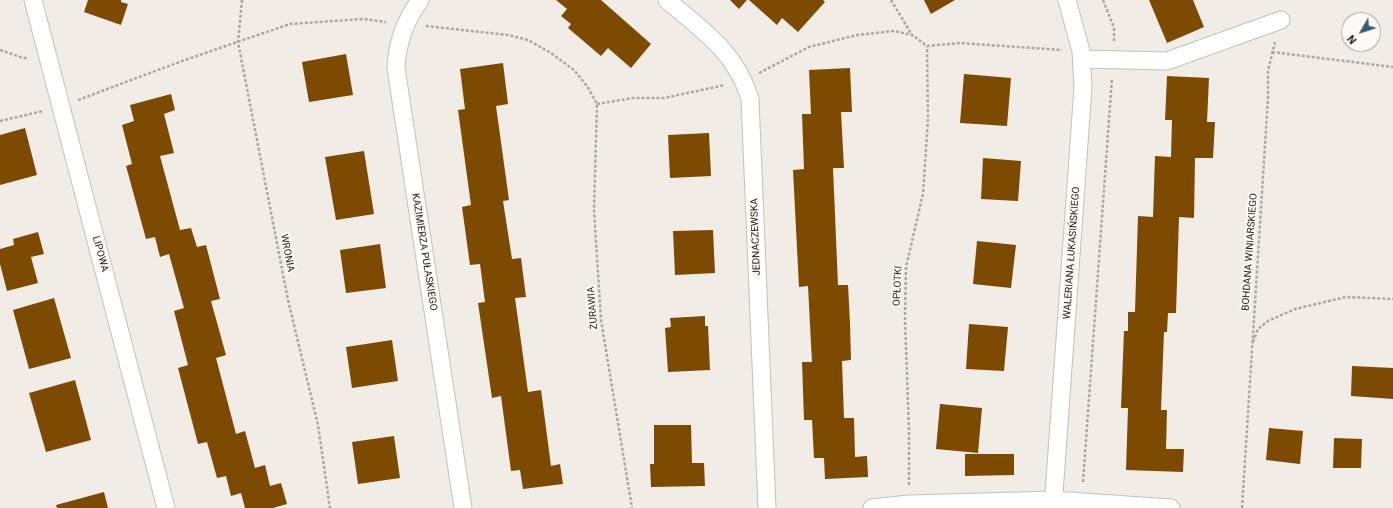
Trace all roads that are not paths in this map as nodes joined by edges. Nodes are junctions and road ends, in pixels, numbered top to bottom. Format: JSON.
{"nodes":[{"id":1,"x":33,"y":0,"type":"edge"},
{"id":2,"x":420,"y":0,"type":"edge"},
{"id":3,"x":667,"y":0,"type":"edge"},
{"id":4,"x":1067,"y":0,"type":"edge"},
{"id":5,"x":1281,"y":20,"type":"road end"},
{"id":6,"x":1082,"y":55,"type":"junction"},
{"id":7,"x":1054,"y":504,"type":"edge"},
{"id":8,"x":166,"y":508,"type":"edge"},
{"id":9,"x":463,"y":508,"type":"edge"},
{"id":10,"x":767,"y":508,"type":"edge"},
{"id":11,"x":872,"y":508,"type":"edge"},
{"id":12,"x":1171,"y":508,"type":"edge"}],
"edges":[{"from":1,"to":8,"type":"street","name":"LIPOWA"},
{"from":2,"to":9,"type":"street","name":"KAZIMIERZA PUŁASKIEGO"},
{"from":3,"to":10,"type":"street","name":"JEDNACZEWSKA"},
{"from":4,"to":6,"type":"street","name":"WALERIANA ŁUKASIŃSKIEGO"},
{"from":5,"to":6,"type":"street"},
{"from":6,"to":7,"type":"street","name":"WALERIANA ŁUKASIŃSKIEGO"},
{"from":7,"to":11,"type":"street"},
{"from":7,"to":12,"type":"street"}]}
